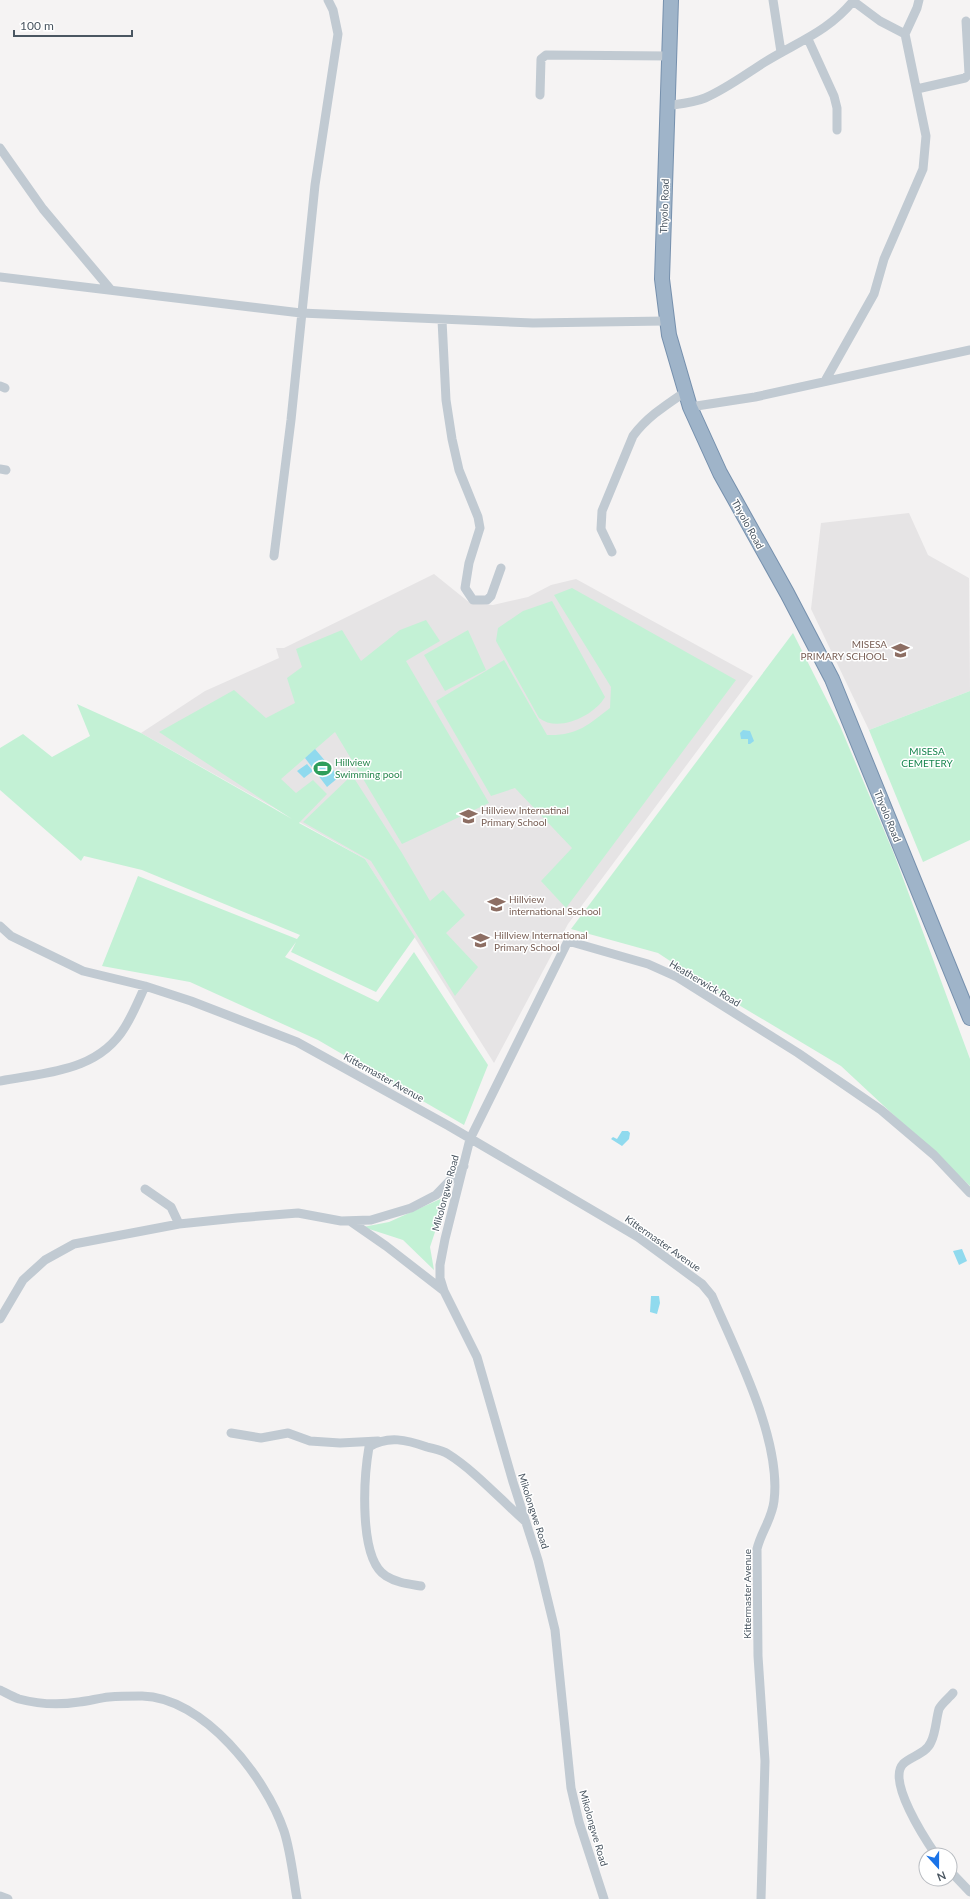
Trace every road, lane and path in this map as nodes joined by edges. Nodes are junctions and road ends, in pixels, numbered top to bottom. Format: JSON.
{"nodes":[{"id":1,"x":328,"y":0,"type":"edge"},
{"id":2,"x":671,"y":0,"type":"edge"},
{"id":3,"x":773,"y":0,"type":"edge"},
{"id":4,"x":919,"y":0,"type":"edge"},
{"id":5,"x":854,"y":1,"type":"edge"},
{"id":6,"x":966,"y":21,"type":"dead end"},
{"id":7,"x":905,"y":34,"type":"junction"},
{"id":8,"x":808,"y":39,"type":"junction"},
{"id":9,"x":781,"y":52,"type":"junction"},
{"id":10,"x":669,"y":56,"type":"junction"},
{"id":11,"x":917,"y":89,"type":"junction"},
{"id":12,"x":540,"y":95,"type":"dead end"},
{"id":13,"x":666,"y":106,"type":"junction"},
{"id":14,"x":837,"y":130,"type":"dead end"},
{"id":15,"x":0,"y":148,"type":"edge"},
{"id":16,"x":0,"y":277,"type":"edge"},
{"id":17,"x":111,"y":290,"type":"junction"},
{"id":18,"x":301,"y":313,"type":"junction"},
{"id":19,"x":442,"y":320,"type":"junction"},
{"id":20,"x":666,"y":321,"type":"junction"},
{"id":21,"x":970,"y":350,"type":"edge"},
{"id":22,"x":825,"y":381,"type":"junction"},
{"id":23,"x":685,"y":392,"type":"junction"},
{"id":24,"x":690,"y":407,"type":"junction"},
{"id":25,"x":612,"y":552,"type":"dead end"},
{"id":26,"x":274,"y":556,"type":"dead end"},
{"id":27,"x":501,"y":568,"type":"dead end"},
{"id":28,"x":0,"y":926,"type":"edge"},
{"id":29,"x":145,"y":986,"type":"junction"},
{"id":30,"x":970,"y":1018,"type":"edge"},
{"id":31,"x":0,"y":1080,"type":"edge"},
{"id":32,"x":470,"y":1139,"type":"junction"},
{"id":33,"x":465,"y":1165,"type":"junction"},
{"id":34,"x":145,"y":1189,"type":"dead end"},
{"id":35,"x":970,"y":1193,"type":"edge"},
{"id":36,"x":350,"y":1221,"type":"junction"},
{"id":37,"x":179,"y":1224,"type":"junction"},
{"id":38,"x":444,"y":1291,"type":"junction"},
{"id":39,"x":0,"y":1319,"type":"edge"},
{"id":40,"x":231,"y":1432,"type":"dead end"},
{"id":41,"x":381,"y":1440,"type":"junction"},
{"id":42,"x":526,"y":1523,"type":"junction"},
{"id":43,"x":422,"y":1586,"type":"dead end"},
{"id":44,"x":0,"y":1690,"type":"edge"},
{"id":45,"x":953,"y":1693,"type":"dead end"},
{"id":46,"x":930,"y":1847,"type":"edge"},
{"id":47,"x":958,"y":1879,"type":"edge"},
{"id":48,"x":970,"y":1892,"type":"edge"},
{"id":49,"x":0,"y":1896,"type":"edge"},
{"id":50,"x":8,"y":1899,"type":"edge"},
{"id":51,"x":297,"y":1899,"type":"edge"},
{"id":52,"x":604,"y":1899,"type":"edge"},
{"id":53,"x":761,"y":1899,"type":"edge"}],
"edges":[{"from":1,"to":18,"type":"street"},
{"from":2,"to":10,"type":"highway","name":"Thyolo Road"},
{"from":3,"to":9,"type":"street"},
{"from":4,"to":7,"type":"street"},
{"from":5,"to":7,"type":"street"},
{"from":5,"to":8,"type":"street"},
{"from":6,"to":11,"type":"street"},
{"from":7,"to":11,"type":"street"},
{"from":8,"to":9,"type":"street"},
{"from":8,"to":14,"type":"street"},
{"from":9,"to":13,"type":"street"},
{"from":10,"to":12,"type":"street"},
{"from":10,"to":13,"type":"highway","name":"Thyolo Road"},
{"from":11,"to":22,"type":"street"},
{"from":13,"to":20,"type":"highway","name":"Thyolo Road"},
{"from":15,"to":17,"type":"street"},
{"from":16,"to":17,"type":"street"},
{"from":17,"to":18,"type":"street"},
{"from":18,"to":19,"type":"street"},
{"from":18,"to":26,"type":"street"},
{"from":19,"to":20,"type":"street"},
{"from":19,"to":27,"type":"street"},
{"from":20,"to":23,"type":"highway","name":"Thyolo Road"},
{"from":21,"to":22,"type":"street"},
{"from":22,"to":24,"type":"street"},
{"from":23,"to":24,"type":"highway","name":"Thyolo Road"},
{"from":23,"to":25,"type":"street"},
{"from":24,"to":30,"type":"highway","name":"Thyolo Road"},
{"from":28,"to":29,"type":"street","name":"Kittermaster Avenue"},
{"from":29,"to":31,"type":"street"},
{"from":29,"to":32,"type":"street","name":"Kittermaster Avenue"},
{"from":32,"to":33,"type":"street","name":"Mikolongwe Road"},
{"from":32,"to":35,"type":"street","name":"Heatherwick Road"},
{"from":32,"to":53,"type":"street","name":"Kittermaster Avenue"},
{"from":33,"to":36,"type":"street"},
{"from":33,"to":38,"type":"street","name":"Mikolongwe Road"},
{"from":34,"to":37,"type":"street"},
{"from":36,"to":37,"type":"street"},
{"from":36,"to":38,"type":"street"},
{"from":37,"to":39,"type":"street"},
{"from":38,"to":42,"type":"street","name":"Mikolongwe Road"},
{"from":40,"to":41,"type":"street"},
{"from":41,"to":42,"type":"street"},
{"from":41,"to":43,"type":"street"},
{"from":42,"to":52,"type":"street","name":"Mikolongwe Road"},
{"from":44,"to":51,"type":"street"},
{"from":45,"to":46,"type":"street"},
{"from":47,"to":48,"type":"street"},
{"from":49,"to":50,"type":"street"}]}
